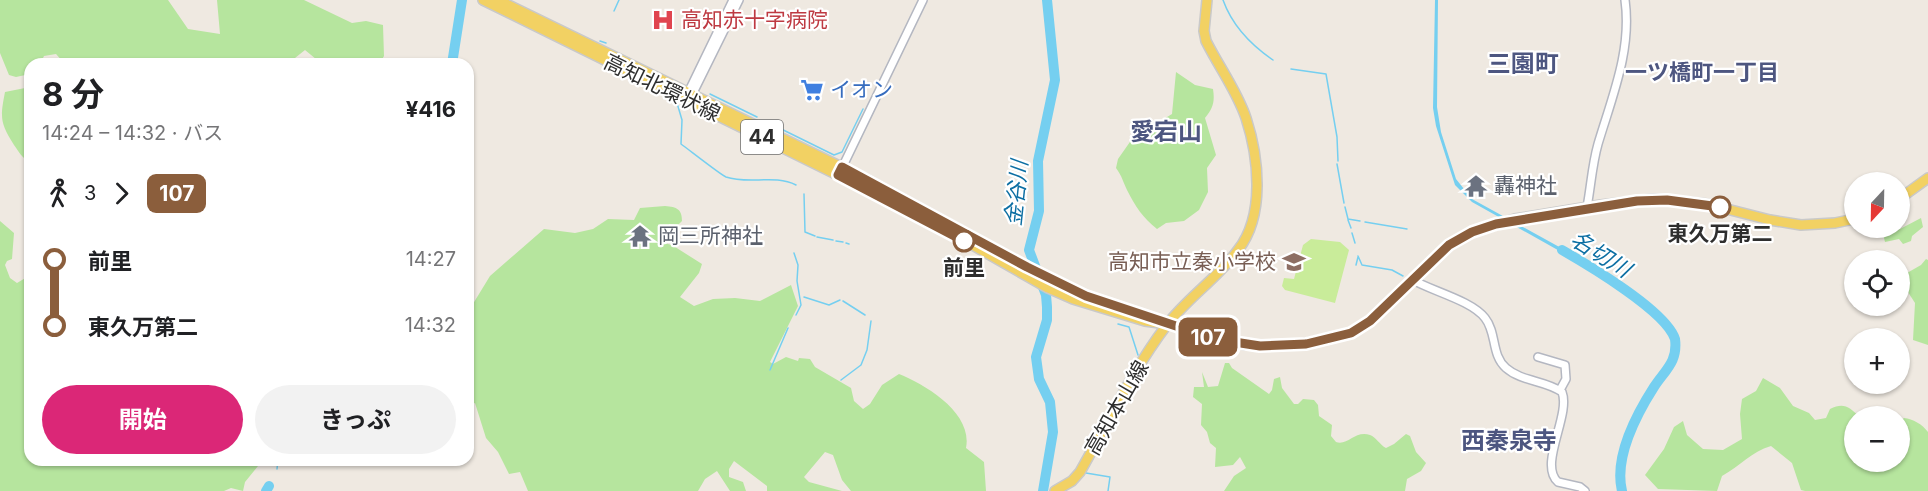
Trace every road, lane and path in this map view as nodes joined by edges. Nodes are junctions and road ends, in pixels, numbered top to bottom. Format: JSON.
{"nodes":[{"id":1,"x":483,"y":0,"type":"edge"},
{"id":2,"x":498,"y":0,"type":"edge"},
{"id":3,"x":733,"y":0,"type":"edge"},
{"id":4,"x":739,"y":0,"type":"edge"},
{"id":5,"x":923,"y":0,"type":"edge"},
{"id":6,"x":1207,"y":0,"type":"edge"},
{"id":7,"x":1625,"y":0,"type":"edge"},
{"id":8,"x":689,"y":96,"type":"junction"},
{"id":9,"x":840,"y":171,"type":"junction"},
{"id":10,"x":1928,"y":178,"type":"edge"},
{"id":11,"x":1910,"y":191,"type":"edge"},
{"id":12,"x":1587,"y":207,"type":"junction"},
{"id":13,"x":1844,"y":221,"type":"edge"},
{"id":14,"x":1035,"y":275,"type":"junction"},
{"id":15,"x":1411,"y":279,"type":"junction"},
{"id":16,"x":1167,"y":324,"type":"junction"},
{"id":17,"x":1538,"y":357,"type":"dead end"},
{"id":18,"x":1560,"y":390,"type":"junction"},
{"id":19,"x":1055,"y":491,"type":"edge"},
{"id":20,"x":1585,"y":491,"type":"edge"}],
"edges":[{"from":1,"to":8,"type":"main road","name":"高知北環状線","number":"44"},
{"from":2,"to":8,"type":"main road","name":"高知北環状線","number":"44"},
{"from":3,"to":8,"type":"street"},
{"from":4,"to":8,"type":"street"},
{"from":5,"to":9,"type":"street"},
{"from":6,"to":16,"type":"main road","name":"高知本山線"},
{"from":7,"to":12,"type":"street"},
{"from":8,"to":9,"type":"main road","name":"高知北環状線","number":"44"},
{"from":9,"to":14,"type":"main road","name":"高知北環状線","number":"44"},
{"from":9,"to":14,"type":"main road","name":"高知北環状線","number":"44"},
{"from":10,"to":11,"type":"main road"},
{"from":12,"to":13,"type":"main road","name":"高知北環状線","number":"44"},
{"from":12,"to":15,"type":"main road","name":"高知北環状線","number":"44"},
{"from":14,"to":16,"type":"main road","name":"高知北環状線","number":"44"},
{"from":14,"to":16,"type":"main road","name":"高知北環状線","number":"44"},
{"from":15,"to":16,"type":"main road","name":"高知北環状線","number":"44"},
{"from":15,"to":18,"type":"street"},
{"from":16,"to":19,"type":"main road","name":"高知本山線"},
{"from":17,"to":18,"type":"street"},
{"from":18,"to":20,"type":"street"}]}
